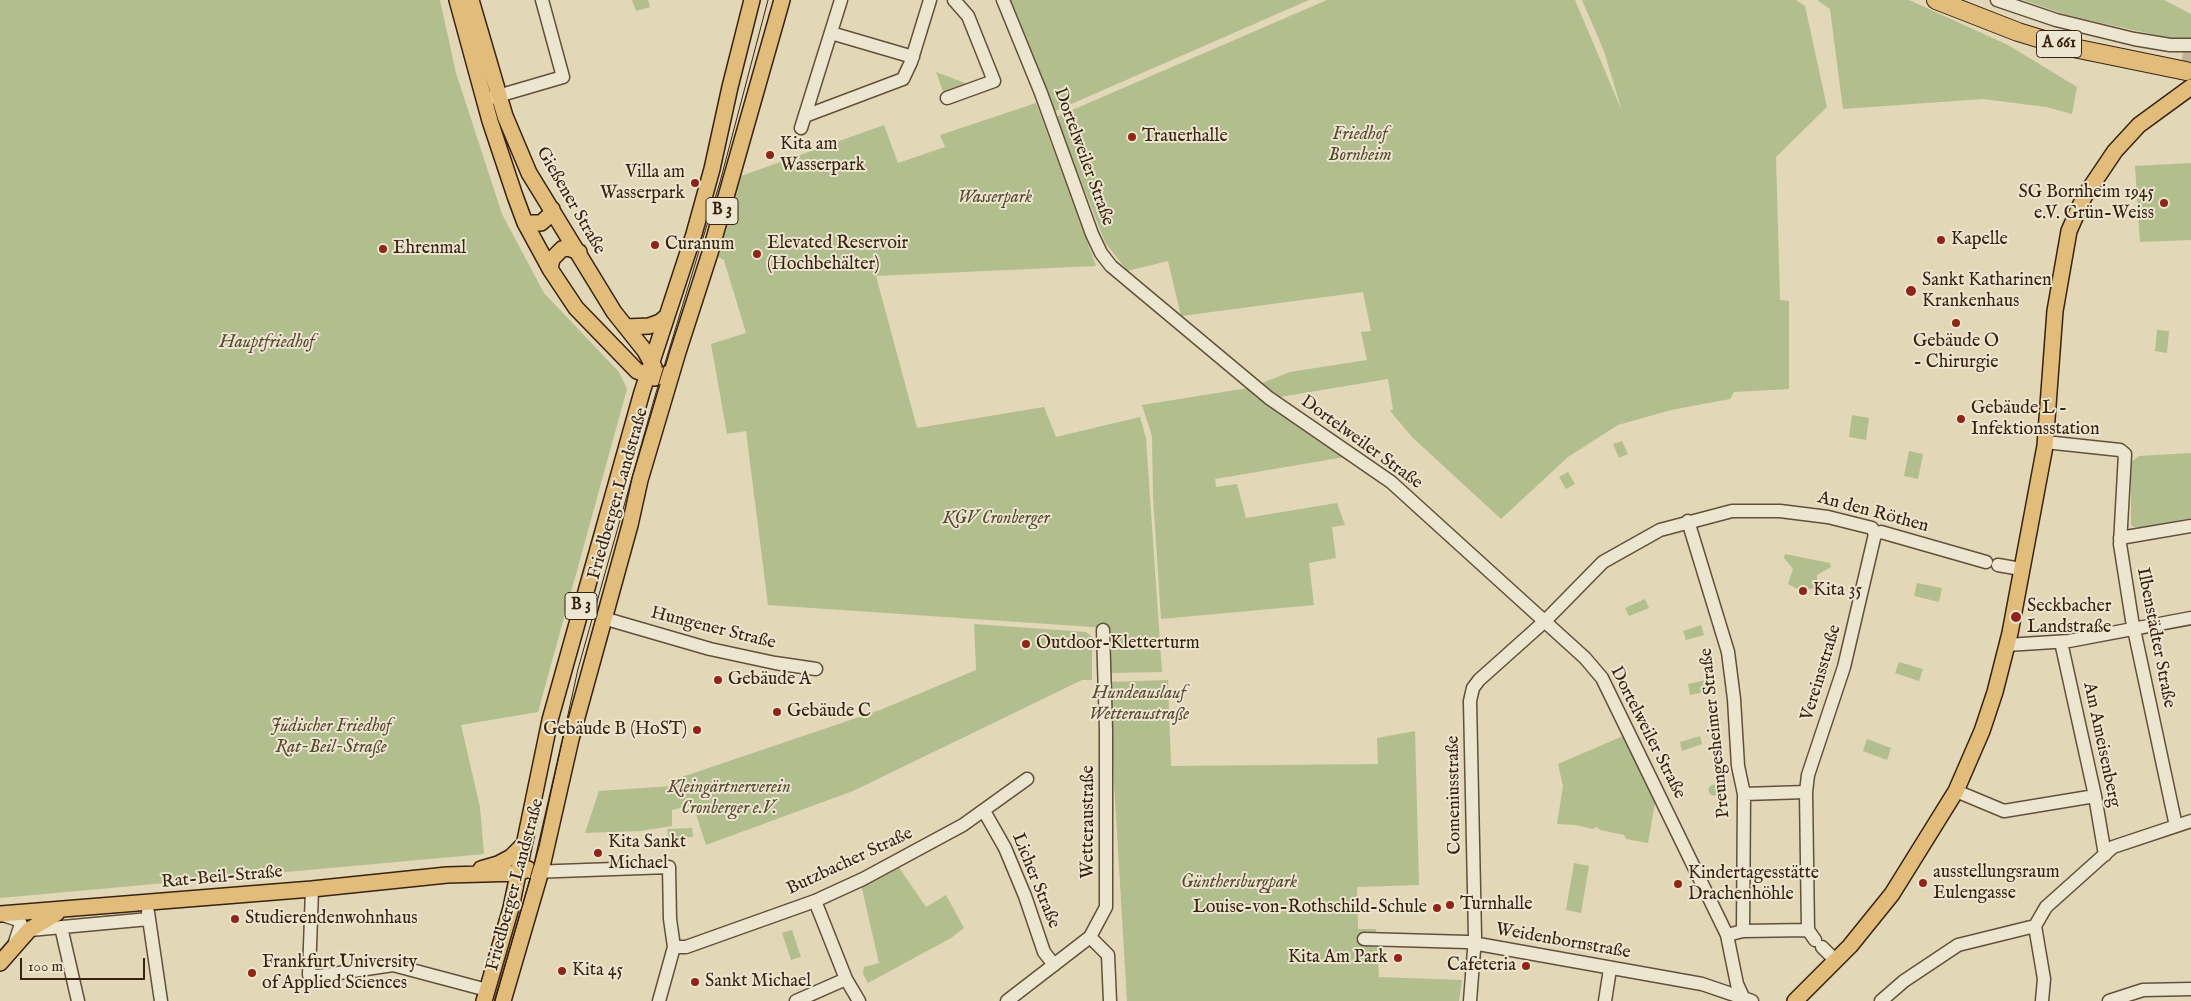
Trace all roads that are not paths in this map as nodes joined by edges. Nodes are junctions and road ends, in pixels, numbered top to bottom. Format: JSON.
{"nodes":[{"id":1,"x":457,"y":0,"type":"edge"},
{"id":2,"x":471,"y":0,"type":"edge"},
{"id":3,"x":542,"y":0,"type":"edge"},
{"id":4,"x":752,"y":0,"type":"edge"},
{"id":5,"x":782,"y":0,"type":"edge"},
{"id":6,"x":841,"y":0,"type":"edge"},
{"id":7,"x":930,"y":0,"type":"edge"},
{"id":8,"x":954,"y":0,"type":"edge"},
{"id":9,"x":1003,"y":0,"type":"edge"},
{"id":10,"x":1936,"y":0,"type":"edge"},
{"id":11,"x":1961,"y":0,"type":"edge"},
{"id":12,"x":1996,"y":0,"type":"edge"},
{"id":13,"x":831,"y":33,"type":"junction"},
{"id":14,"x":913,"y":57,"type":"junction"},
{"id":15,"x":2188,"y":65,"type":"edge"},
{"id":16,"x":491,"y":98,"type":"junction"},
{"id":17,"x":947,"y":98,"type":"dead end"},
{"id":18,"x":805,"y":116,"type":"junction"},
{"id":19,"x":801,"y":128,"type":"dead end"},
{"id":20,"x":552,"y":209,"type":"junction"},
{"id":21,"x":525,"y":223,"type":"junction"},
{"id":22,"x":579,"y":252,"type":"junction"},
{"id":23,"x":550,"y":269,"type":"junction"},
{"id":24,"x":666,"y":317,"type":"junction"},
{"id":25,"x":626,"y":327,"type":"junction"},
{"id":26,"x":632,"y":365,"type":"junction"},
{"id":27,"x":657,"y":372,"type":"junction"},
{"id":28,"x":642,"y":392,"type":"junction"},
{"id":29,"x":666,"y":399,"type":"joint"},
{"id":30,"x":2045,"y":442,"type":"junction"},
{"id":31,"x":1688,"y":521,"type":"junction"},
{"id":32,"x":2191,"y":526,"type":"edge"},
{"id":33,"x":1875,"y":534,"type":"junction"},
{"id":34,"x":2120,"y":538,"type":"junction"},
{"id":35,"x":2021,"y":569,"type":"junction"},
{"id":36,"x":603,"y":618,"type":"junction"},
{"id":37,"x":2191,"y":618,"type":"edge"},
{"id":38,"x":1545,"y":621,"type":"junction"},
{"id":39,"x":1102,"y":630,"type":"dead end"},
{"id":40,"x":2134,"y":630,"type":"junction"},
{"id":41,"x":2061,"y":642,"type":"junction"},
{"id":42,"x":2007,"y":645,"type":"junction"},
{"id":43,"x":816,"y":669,"type":"dead end"},
{"id":44,"x":1027,"y":779,"type":"dead end"},
{"id":45,"x":1956,"y":791,"type":"junction"},
{"id":46,"x":1806,"y":792,"type":"junction"},
{"id":47,"x":1744,"y":794,"type":"junction"},
{"id":48,"x":2095,"y":796,"type":"junction"},
{"id":49,"x":984,"y":811,"type":"junction"},
{"id":50,"x":2191,"y":821,"type":"edge"},
{"id":51,"x":2176,"y":826,"type":"junction"},
{"id":52,"x":524,"y":844,"type":"junction"},
{"id":53,"x":545,"y":853,"type":"junction"},
{"id":54,"x":2105,"y":855,"type":"junction"},
{"id":55,"x":541,"y":871,"type":"junction"},
{"id":56,"x":514,"y":873,"type":"junction"},
{"id":57,"x":447,"y":876,"type":"junction"},
{"id":58,"x":312,"y":889,"type":"junction"},
{"id":59,"x":815,"y":901,"type":"junction"},
{"id":60,"x":65,"y":910,"type":"junction"},
{"id":61,"x":148,"y":911,"type":"junction"},
{"id":62,"x":1,"y":914,"type":"edge"},
{"id":63,"x":2035,"y":926,"type":"junction"},
{"id":64,"x":61,"y":927,"type":"junction"},
{"id":65,"x":29,"y":930,"type":"junction"},
{"id":66,"x":1743,"y":930,"type":"junction"},
{"id":67,"x":1726,"y":934,"type":"junction"},
{"id":68,"x":1090,"y":937,"type":"junction"},
{"id":69,"x":1364,"y":938,"type":"dead end"},
{"id":70,"x":1815,"y":939,"type":"junction"},
{"id":71,"x":14,"y":944,"type":"junction"},
{"id":72,"x":1475,"y":945,"type":"junction"},
{"id":73,"x":674,"y":947,"type":"junction"},
{"id":74,"x":1836,"y":962,"type":"junction"},
{"id":75,"x":0,"y":963,"type":"edge"},
{"id":76,"x":1054,"y":965,"type":"junction"},
{"id":77,"x":1610,"y":969,"type":"junction"},
{"id":78,"x":846,"y":979,"type":"junction"},
{"id":79,"x":2191,"y":989,"type":"edge"},
{"id":80,"x":486,"y":995,"type":"edge"},
{"id":81,"x":1747,"y":999,"type":"edge"},
{"id":82,"x":1799,"y":1000,"type":"edge"},
{"id":83,"x":78,"y":1001,"type":"edge"},
{"id":84,"x":161,"y":1001,"type":"edge"},
{"id":85,"x":503,"y":1001,"type":"edge"},
{"id":86,"x":659,"y":1001,"type":"edge"},
{"id":87,"x":796,"y":1001,"type":"edge"},
{"id":88,"x":859,"y":1001,"type":"edge"},
{"id":89,"x":1007,"y":1001,"type":"edge"},
{"id":90,"x":1110,"y":1001,"type":"edge"},
{"id":91,"x":1470,"y":1001,"type":"edge"},
{"id":92,"x":1605,"y":1001,"type":"edge"},
{"id":93,"x":1881,"y":1001,"type":"edge"},
{"id":94,"x":2042,"y":1001,"type":"edge"},
{"id":95,"x":2109,"y":1001,"type":"edge"}],
"edges":[{"from":1,"to":16,"type":"main road","name":"Gießener Straße"},
{"from":2,"to":16,"type":"main road","name":"Gießener Straße"},
{"from":3,"to":16,"type":"street"},
{"from":4,"to":24,"type":"main road","name":"Friedberger Landstraße","number":"B 3"},
{"from":5,"to":27,"type":"main road","name":"Friedberger Landstraße","number":"B 3"},
{"from":6,"to":13,"type":"street"},
{"from":7,"to":14,"type":"street"},
{"from":8,"to":17,"type":"street"},
{"from":9,"to":38,"type":"street","name":"Dortelweiler Straße"},
{"from":10,"to":15,"type":"highway","number":"A 661"},
{"from":11,"to":15,"type":"highway","number":"A 661"},
{"from":12,"to":15,"type":"street"},
{"from":13,"to":14,"type":"street"},
{"from":13,"to":18,"type":"street"},
{"from":14,"to":18,"type":"street"},
{"from":15,"to":30,"type":"main road"},
{"from":16,"to":20,"type":"main road","name":"Gießener Straße"},
{"from":16,"to":21,"type":"main road","name":"Gießener Straße"},
{"from":18,"to":19,"type":"street"},
{"from":20,"to":21,"type":"main road"},
{"from":20,"to":22,"type":"main road","name":"Gießener Straße"},
{"from":21,"to":23,"type":"main road","name":"Gießener Straße"},
{"from":22,"to":23,"type":"main road"},
{"from":22,"to":25,"type":"main road","name":"Gießener Straße"},
{"from":23,"to":26,"type":"main road","name":"Gießener Straße"},
{"from":24,"to":25,"type":"main road"},
{"from":24,"to":27,"type":"main road","name":"Friedberger Landstraße","number":"B 3"},
{"from":25,"to":27,"type":"main road","name":"Gießener Straße"},
{"from":26,"to":27,"type":"main road","name":"Gießener Straße"},
{"from":26,"to":28,"type":"main road","name":"Gießener Straße"},
{"from":27,"to":28,"type":"main road","name":"Friedberger Landstraße","number":"B 3"},
{"from":27,"to":29,"type":"main road","name":"Gießener Straße"},
{"from":28,"to":52,"type":"main road","name":"Friedberger Landstraße","number":"B 3"},
{"from":29,"to":36,"type":"main road","name":"Friedberger Landstraße","number":"B 3"},
{"from":30,"to":34,"type":"street","name":"Ilbenstädter Straße"},
{"from":30,"to":35,"type":"main road"},
{"from":31,"to":33,"type":"street","name":"An den Röthen"},
{"from":31,"to":38,"type":"street","name":"An den Röthen"},
{"from":31,"to":47,"type":"street","name":"Preungesheimer Straße"},
{"from":32,"to":34,"type":"street"},
{"from":33,"to":35,"type":"street","name":"An den Röthen"},
{"from":33,"to":46,"type":"street","name":"Vereinsstraße"},
{"from":34,"to":40,"type":"street","name":"Ilbenstädter Straße"},
{"from":35,"to":42,"type":"main road"},
{"from":36,"to":43,"type":"street","name":"Hungener Straße"},
{"from":36,"to":53,"type":"main road","name":"Friedberger Landstraße","number":"B 3"},
{"from":37,"to":40,"type":"street"},
{"from":38,"to":67,"type":"street","name":"Dortelweiler Straße"},
{"from":38,"to":72,"type":"street","name":"Comeniusstraße"},
{"from":39,"to":68,"type":"street","name":"Wetteraustraße"},
{"from":40,"to":41,"type":"street"},
{"from":40,"to":51,"type":"street","name":"Ilbenstädter Straße"},
{"from":41,"to":42,"type":"street"},
{"from":41,"to":48,"type":"street","name":"Am Ameisenberg"},
{"from":42,"to":45,"type":"main road"},
{"from":44,"to":49,"type":"street","name":"Butzbacher Straße"},
{"from":45,"to":48,"type":"street"},
{"from":45,"to":74,"type":"main road"},
{"from":46,"to":47,"type":"street"},
{"from":46,"to":70,"type":"street","name":"Vereinsstraße"},
{"from":47,"to":66,"type":"street","name":"Preungesheimer Straße"},
{"from":48,"to":54,"type":"street","name":"Am Ameisenberg"},
{"from":49,"to":59,"type":"street","name":"Butzbacher Straße"},
{"from":49,"to":76,"type":"street","name":"Licher Straße"},
{"from":50,"to":51,"type":"street"},
{"from":51,"to":54,"type":"street"},
{"from":52,"to":56,"type":"main road","name":"Friedberger Landstraße","number":"B 3"},
{"from":52,"to":57,"type":"main road","name":"Rat-Beil-Straße"},
{"from":53,"to":55,"type":"main road","name":"Friedberger Landstraße","number":"B 3"},
{"from":53,"to":56,"type":"main road"},
{"from":54,"to":63,"type":"street"},
{"from":55,"to":56,"type":"street"},
{"from":55,"to":73,"type":"street"},
{"from":55,"to":85,"type":"main road","name":"Friedberger Landstraße","number":"B 3"},
{"from":56,"to":57,"type":"main road","name":"Rat-Beil-Straße"},
{"from":56,"to":80,"type":"main road","name":"Friedberger Landstraße","number":"B 3"},
{"from":57,"to":58,"type":"main road","name":"Rat-Beil-Straße"},
{"from":58,"to":61,"type":"main road","name":"Rat-Beil-Straße"},
{"from":58,"to":80,"type":"street"},
{"from":59,"to":73,"type":"street","name":"Butzbacher Straße"},
{"from":59,"to":78,"type":"street"},
{"from":60,"to":61,"type":"main road","name":"Rat-Beil-Straße"},
{"from":60,"to":62,"type":"main road","name":"Rat-Beil-Straße"},
{"from":60,"to":65,"type":"main road"},
{"from":61,"to":64,"type":"street","name":"Rat-Beil-Straße"},
{"from":61,"to":84,"type":"street"},
{"from":62,"to":71,"type":"street"},
{"from":63,"to":93,"type":"street"},
{"from":63,"to":94,"type":"street"},
{"from":64,"to":65,"type":"street","name":"Rat-Beil-Straße"},
{"from":64,"to":83,"type":"street"},
{"from":65,"to":71,"type":"main road"},
{"from":66,"to":67,"type":"street"},
{"from":66,"to":70,"type":"street"},
{"from":67,"to":81,"type":"street","name":"Dortelweiler Straße"},
{"from":68,"to":76,"type":"street"},
{"from":68,"to":90,"type":"street"},
{"from":69,"to":72,"type":"street","name":"Weidenbornstraße"},
{"from":70,"to":74,"type":"street"},
{"from":71,"to":75,"type":"main road"},
{"from":72,"to":77,"type":"street","name":"Weidenbornstraße"},
{"from":72,"to":91,"type":"street","name":"Comeniusstraße"},
{"from":73,"to":86,"type":"street"},
{"from":74,"to":82,"type":"main road"},
{"from":76,"to":89,"type":"street"},
{"from":77,"to":81,"type":"street","name":"Weidenbornstraße"},
{"from":77,"to":92,"type":"street"},
{"from":78,"to":87,"type":"street"},
{"from":78,"to":88,"type":"street"},
{"from":79,"to":95,"type":"street"}]}
